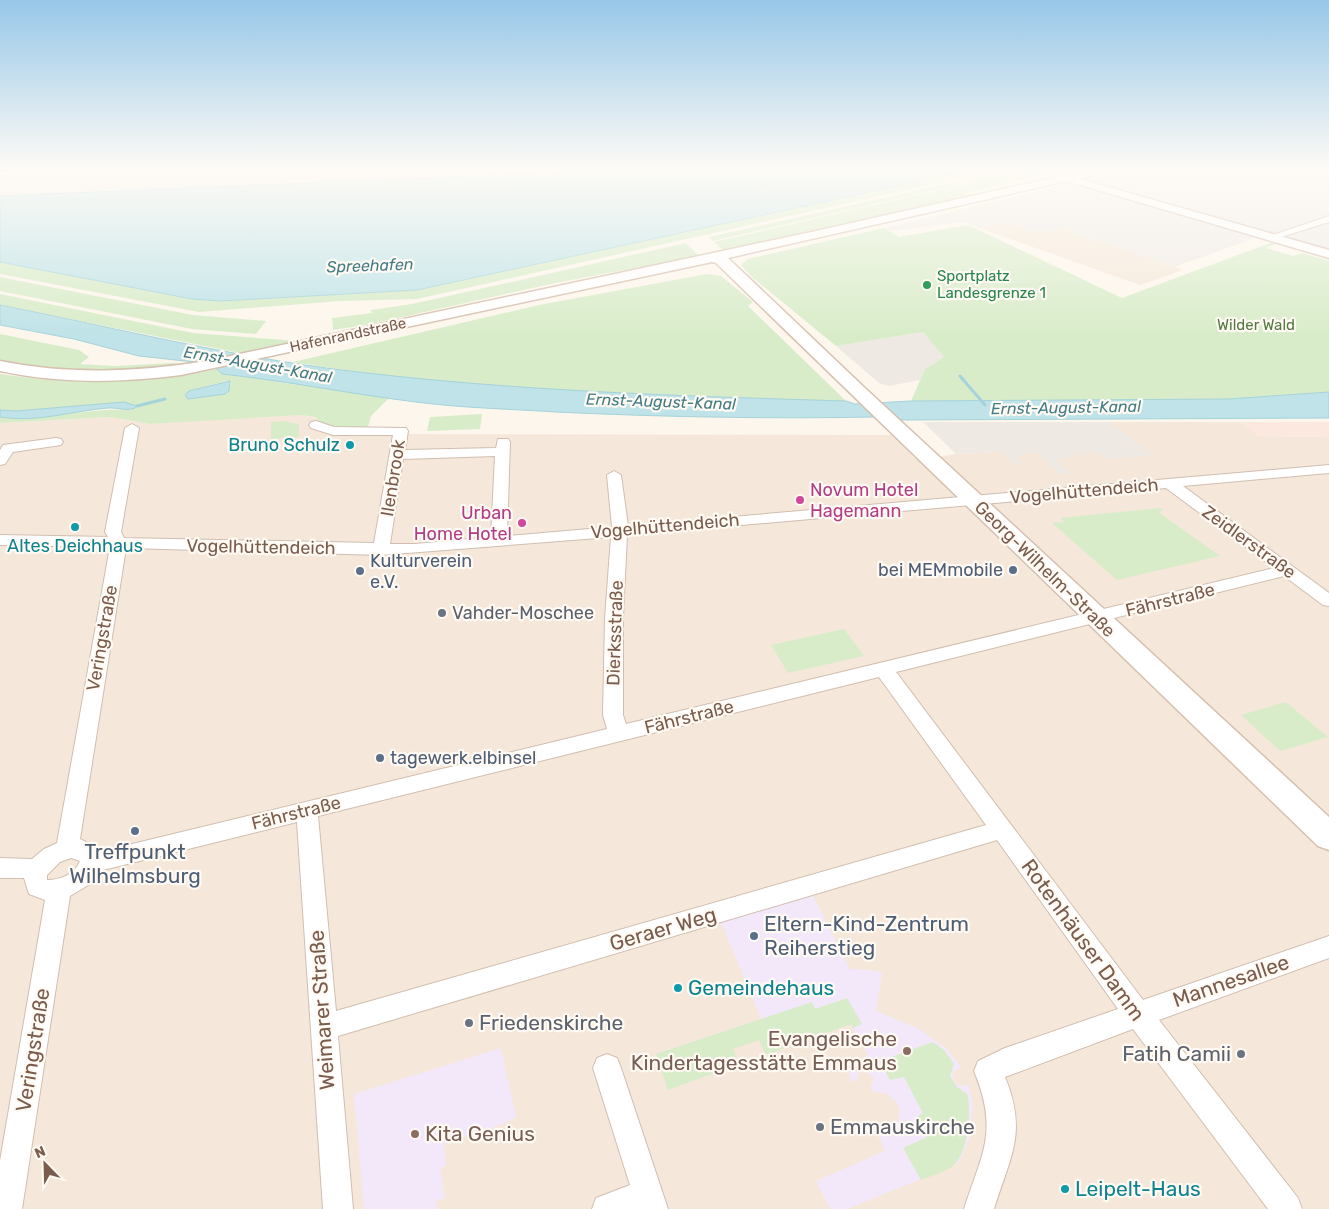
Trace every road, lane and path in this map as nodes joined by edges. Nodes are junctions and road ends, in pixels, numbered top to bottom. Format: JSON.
{"nodes":[{"id":1,"x":862,"y":224,"type":"edge"},
{"id":2,"x":1230,"y":224,"type":"edge"},
{"id":3,"x":1310,"y":224,"type":"edge"},
{"id":4,"x":1272,"y":237,"type":"junction"},
{"id":5,"x":1329,"y":254,"type":"edge"},
{"id":6,"x":714,"y":260,"type":"junction"},
{"id":7,"x":605,"y":281,"type":"junction"},
{"id":8,"x":0,"y":366,"type":"edge"},
{"id":9,"x":316,"y":425,"type":"dead end"},
{"id":10,"x":132,"y":428,"type":"dead end"},
{"id":11,"x":56,"y":442,"type":"dead end"},
{"id":12,"x":396,"y":455,"type":"junction"},
{"id":13,"x":0,"y":461,"type":"edge"},
{"id":14,"x":1329,"y":469,"type":"edge"},
{"id":15,"x":614,"y":475,"type":"dead end"},
{"id":16,"x":1170,"y":484,"type":"junction"},
{"id":17,"x":973,"y":501,"type":"junction"},
{"id":18,"x":618,"y":530,"type":"junction"},
{"id":19,"x":0,"y":540,"type":"edge"},
{"id":20,"x":499,"y":541,"type":"junction"},
{"id":21,"x":119,"y":543,"type":"junction"},
{"id":22,"x":382,"y":550,"type":"junction"},
{"id":23,"x":1287,"y":570,"type":"junction"},
{"id":24,"x":1329,"y":600,"type":"edge"},
{"id":25,"x":1096,"y":617,"type":"junction"},
{"id":26,"x":883,"y":669,"type":"junction"},
{"id":27,"x":619,"y":734,"type":"junction"},
{"id":28,"x":307,"y":811,"type":"junction"},
{"id":29,"x":1001,"y":830,"type":"junction"},
{"id":30,"x":1329,"y":837,"type":"edge"},
{"id":31,"x":67,"y":849,"type":"junction"},
{"id":32,"x":92,"y":863,"type":"junction"},
{"id":33,"x":0,"y":868,"type":"edge"},
{"id":34,"x":37,"y":869,"type":"junction"},
{"id":35,"x":59,"y":890,"type":"junction"},
{"id":36,"x":1329,"y":947,"type":"edge"},
{"id":37,"x":1137,"y":1013,"type":"junction"},
{"id":38,"x":324,"y":1027,"type":"junction"},
{"id":39,"x":607,"y":1068,"type":"dead end"},
{"id":40,"x":651,"y":1201,"type":"edge"},
{"id":41,"x":8,"y":1209,"type":"edge"},
{"id":42,"x":338,"y":1209,"type":"edge"},
{"id":43,"x":607,"y":1209,"type":"edge"},
{"id":44,"x":979,"y":1209,"type":"edge"},
{"id":45,"x":1287,"y":1209,"type":"edge"}],
"edges":[{"from":1,"to":6,"type":"main road"},
{"from":2,"to":4,"type":"main road"},
{"from":3,"to":4,"type":"street"},
{"from":4,"to":5,"type":"main road"},
{"from":6,"to":7,"type":"main road","name":"Hafenrandstraße"},
{"from":6,"to":7,"type":"main road","name":"Hafenrandstraße"},
{"from":6,"to":17,"type":"main road","name":"Georg-Wilhelm-Straße"},
{"from":7,"to":8,"type":"main road","name":"Hafenrandstraße"},
{"from":9,"to":12,"type":"street","name":"Ilenbrook"},
{"from":10,"to":21,"type":"street","name":"Veringstraße"},
{"from":11,"to":13,"type":"street"},
{"from":12,"to":20,"type":"street"},
{"from":12,"to":22,"type":"street","name":"Ilenbrook"},
{"from":14,"to":16,"type":"street","name":"Vogelhüttendeich"},
{"from":15,"to":18,"type":"street","name":"Dierksstraße"},
{"from":16,"to":17,"type":"street","name":"Vogelhüttendeich"},
{"from":16,"to":23,"type":"street","name":"Zeidlerstraße"},
{"from":17,"to":18,"type":"street","name":"Vogelhüttendeich"},
{"from":17,"to":25,"type":"main road","name":"Georg-Wilhelm-Straße"},
{"from":18,"to":20,"type":"street","name":"Vogelhüttendeich"},
{"from":18,"to":27,"type":"street","name":"Dierksstraße"},
{"from":19,"to":21,"type":"street","name":"Vogelhüttendeich"},
{"from":20,"to":22,"type":"street","name":"Vogelhüttendeich"},
{"from":21,"to":22,"type":"street","name":"Vogelhüttendeich"},
{"from":21,"to":31,"type":"street","name":"Veringstraße"},
{"from":23,"to":24,"type":"street","name":"Zeidlerstraße"},
{"from":23,"to":25,"type":"street","name":"Fährstraße"},
{"from":25,"to":26,"type":"street","name":"Fährstraße"},
{"from":25,"to":30,"type":"main road","name":"Georg-Wilhelm-Straße"},
{"from":26,"to":27,"type":"street","name":"Fährstraße"},
{"from":26,"to":29,"type":"street","name":"Rotenhäuser Damm"},
{"from":27,"to":28,"type":"street","name":"Fährstraße"},
{"from":28,"to":32,"type":"street","name":"Fährstraße"},
{"from":28,"to":38,"type":"street","name":"Weimarer Straße"},
{"from":29,"to":37,"type":"street","name":"Rotenhäuser Damm"},
{"from":29,"to":38,"type":"street","name":"Geraer Weg"},
{"from":31,"to":32,"type":"street"},
{"from":31,"to":34,"type":"street"},
{"from":32,"to":35,"type":"street"},
{"from":33,"to":34,"type":"street"},
{"from":34,"to":35,"type":"street"},
{"from":35,"to":41,"type":"street","name":"Veringstraße"},
{"from":36,"to":37,"type":"street","name":"Mannesallee"},
{"from":37,"to":44,"type":"street","name":"Mannesallee"},
{"from":37,"to":45,"type":"street","name":"Rotenhäuser Damm"},
{"from":38,"to":42,"type":"street","name":"Weimarer Straße"},
{"from":39,"to":40,"type":"street"},
{"from":40,"to":43,"type":"street"}]}
